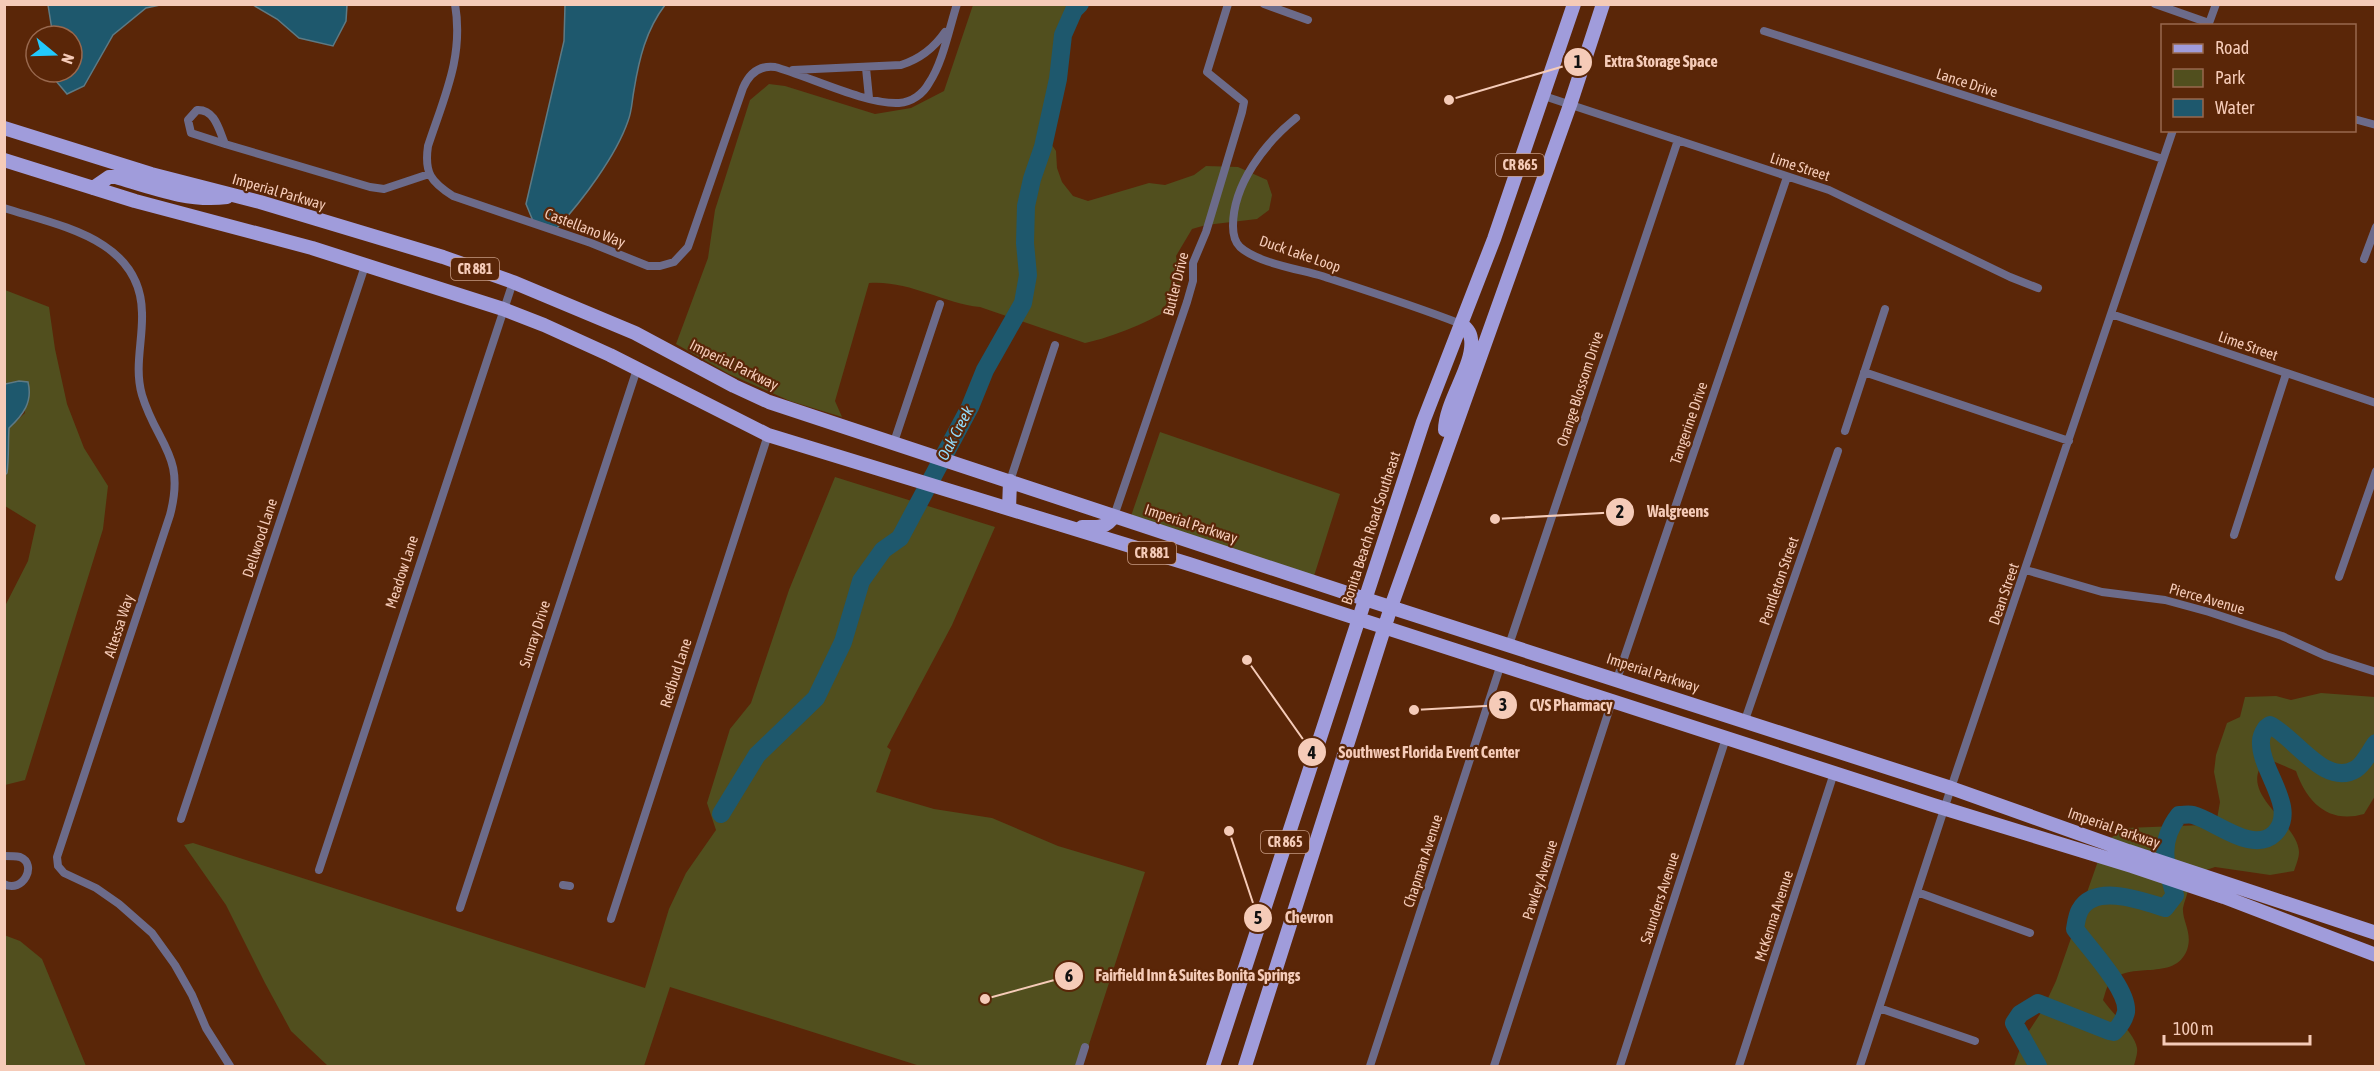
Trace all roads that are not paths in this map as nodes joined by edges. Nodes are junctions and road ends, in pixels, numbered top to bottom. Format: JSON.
{"nodes":[{"id":1,"x":455,"y":4,"type":"edge"},
{"id":2,"x":957,"y":4,"type":"edge"},
{"id":3,"x":1228,"y":4,"type":"edge"},
{"id":4,"x":1264,"y":4,"type":"edge"},
{"id":5,"x":1574,"y":4,"type":"edge"},
{"id":6,"x":1603,"y":4,"type":"edge"},
{"id":7,"x":2155,"y":4,"type":"edge"},
{"id":8,"x":2216,"y":4,"type":"edge"},
{"id":9,"x":1308,"y":20,"type":"dead end"},
{"id":10,"x":951,"y":21,"type":"junction"},
{"id":11,"x":2209,"y":24,"type":"edge"},
{"id":12,"x":1764,"y":31,"type":"dead end"},
{"id":13,"x":866,"y":68,"type":"junction"},
{"id":14,"x":787,"y":70,"type":"junction"},
{"id":15,"x":1544,"y":96,"type":"junction"},
{"id":16,"x":870,"y":98,"type":"junction"},
{"id":17,"x":1570,"y":105,"type":"junction"},
{"id":18,"x":1296,"y":118,"type":"dead end"},
{"id":19,"x":2356,"y":119,"type":"edge"},
{"id":20,"x":2376,"y":125,"type":"edge"},
{"id":21,"x":4,"y":128,"type":"edge"},
{"id":22,"x":2172,"y":132,"type":"edge"},
{"id":23,"x":1678,"y":140,"type":"junction"},
{"id":24,"x":225,"y":144,"type":"junction"},
{"id":25,"x":2163,"y":159,"type":"junction"},
{"id":26,"x":4,"y":160,"type":"edge"},
{"id":27,"x":429,"y":174,"type":"junction"},
{"id":28,"x":1787,"y":177,"type":"junction"},
{"id":29,"x":93,"y":188,"type":"junction"},
{"id":30,"x":235,"y":196,"type":"junction"},
{"id":31,"x":4,"y":208,"type":"edge"},
{"id":32,"x":2376,"y":227,"type":"edge"},
{"id":33,"x":2364,"y":259,"type":"dead end"},
{"id":34,"x":365,"y":266,"type":"junction"},
{"id":35,"x":513,"y":282,"type":"junction"},
{"id":36,"x":2038,"y":288,"type":"dead end"},
{"id":37,"x":940,"y":304,"type":"dead end"},
{"id":38,"x":503,"y":309,"type":"junction"},
{"id":39,"x":1885,"y":309,"type":"dead end"},
{"id":40,"x":2111,"y":314,"type":"junction"},
{"id":41,"x":1461,"y":324,"type":"junction"},
{"id":42,"x":1055,"y":345,"type":"dead end"},
{"id":43,"x":637,"y":369,"type":"junction"},
{"id":44,"x":1863,"y":372,"type":"junction"},
{"id":45,"x":2286,"y":374,"type":"junction"},
{"id":46,"x":2376,"y":404,"type":"edge"},
{"id":47,"x":1845,"y":431,"type":"dead end"},
{"id":48,"x":768,"y":435,"type":"junction"},
{"id":49,"x":2069,"y":441,"type":"junction"},
{"id":50,"x":894,"y":442,"type":"junction"},
{"id":51,"x":1446,"y":449,"type":"junction"},
{"id":52,"x":1838,"y":451,"type":"dead end"},
{"id":53,"x":2376,"y":471,"type":"edge"},
{"id":54,"x":1010,"y":481,"type":"junction"},
{"id":55,"x":1008,"y":509,"type":"junction"},
{"id":56,"x":1114,"y":516,"type":"junction"},
{"id":57,"x":1068,"y":527,"type":"junction"},
{"id":58,"x":2234,"y":535,"type":"dead end"},
{"id":59,"x":2026,"y":570,"type":"junction"},
{"id":60,"x":2339,"y":577,"type":"dead end"},
{"id":61,"x":1365,"y":599,"type":"junction"},
{"id":62,"x":1391,"y":607,"type":"junction"},
{"id":63,"x":1359,"y":619,"type":"junction"},
{"id":64,"x":1384,"y":627,"type":"junction"},
{"id":65,"x":1509,"y":645,"type":"junction"},
{"id":66,"x":1501,"y":664,"type":"junction"},
{"id":67,"x":2376,"y":672,"type":"edge"},
{"id":68,"x":1617,"y":679,"type":"junction"},
{"id":69,"x":1612,"y":701,"type":"junction"},
{"id":70,"x":1745,"y":720,"type":"junction"},
{"id":71,"x":1726,"y":738,"type":"junction"},
{"id":72,"x":1834,"y":773,"type":"junction"},
{"id":73,"x":1951,"y":788,"type":"junction"},
{"id":74,"x":1944,"y":808,"type":"junction"},
{"id":75,"x":181,"y":819,"type":"dead end"},
{"id":76,"x":4,"y":855,"type":"edge"},
{"id":77,"x":319,"y":870,"type":"dead end"},
{"id":78,"x":4,"y":884,"type":"edge"},
{"id":79,"x":1917,"y":892,"type":"junction"},
{"id":80,"x":460,"y":908,"type":"dead end"},
{"id":81,"x":611,"y":919,"type":"dead end"},
{"id":82,"x":2030,"y":933,"type":"dead end"},
{"id":83,"x":2376,"y":933,"type":"edge"},
{"id":84,"x":2376,"y":955,"type":"edge"},
{"id":85,"x":1879,"y":1008,"type":"junction"},
{"id":86,"x":1975,"y":1041,"type":"dead end"},
{"id":87,"x":1085,"y":1047,"type":"dead end"},
{"id":88,"x":230,"y":1066,"type":"edge"},
{"id":89,"x":1078,"y":1066,"type":"edge"},
{"id":90,"x":1213,"y":1066,"type":"edge"},
{"id":91,"x":1245,"y":1066,"type":"edge"},
{"id":92,"x":1370,"y":1066,"type":"edge"},
{"id":93,"x":1494,"y":1066,"type":"edge"},
{"id":94,"x":1620,"y":1066,"type":"edge"},
{"id":95,"x":1739,"y":1066,"type":"edge"},
{"id":96,"x":1860,"y":1066,"type":"edge"}],
"edges":[{"from":1,"to":27,"type":"street"},
{"from":2,"to":10,"type":"street","name":"Castellano Way"},
{"from":3,"to":56,"type":"street","name":"Butler Drive"},
{"from":4,"to":9,"type":"street"},
{"from":5,"to":15,"type":"main road","name":"Bonita Beach Road Southeast","number":"CR 865"},
{"from":6,"to":17,"type":"main road","number":"CR 865"},
{"from":7,"to":11,"type":"street"},
{"from":8,"to":11,"type":"street"},
{"from":10,"to":13,"type":"street","name":"Castellano Way"},
{"from":10,"to":16,"type":"street","name":"Castellano Way"},
{"from":12,"to":25,"type":"street","name":"Lance Drive"},
{"from":13,"to":14,"type":"street","name":"Castellano Way"},
{"from":13,"to":16,"type":"street"},
{"from":14,"to":16,"type":"street","name":"Castellano Way"},
{"from":14,"to":27,"type":"street","name":"Castellano Way"},
{"from":15,"to":17,"type":"street","name":"Lime Street"},
{"from":15,"to":41,"type":"main road","name":"Bonita Beach Road Southeast","number":"CR 865"},
{"from":17,"to":23,"type":"street","name":"Lime Street"},
{"from":17,"to":51,"type":"main road","number":"CR 865"},
{"from":18,"to":41,"type":"street","name":"Duck Lake Loop"},
{"from":19,"to":20,"type":"street"},
{"from":21,"to":30,"type":"main road","name":"Imperial Parkway","number":"CR 881"},
{"from":22,"to":25,"type":"street","name":"Dean Street"},
{"from":23,"to":28,"type":"street","name":"Lime Street"},
{"from":23,"to":65,"type":"street","name":"Orange Blossom Drive"},
{"from":24,"to":24,"type":"street"},
{"from":24,"to":27,"type":"street"},
{"from":25,"to":40,"type":"street","name":"Dean Street"},
{"from":26,"to":29,"type":"main road","name":"Imperial Parkway","number":"CR 881"},
{"from":28,"to":36,"type":"street","name":"Lime Street"},
{"from":28,"to":68,"type":"street","name":"Tangerine Drive"},
{"from":29,"to":30,"type":"main road"},
{"from":29,"to":34,"type":"main road","name":"Imperial Parkway","number":"CR 881"},
{"from":30,"to":35,"type":"main road","name":"Imperial Parkway","number":"CR 881"},
{"from":31,"to":88,"type":"street","name":"Altessa Way"},
{"from":32,"to":33,"type":"street"},
{"from":34,"to":38,"type":"main road","name":"Imperial Parkway","number":"CR 881"},
{"from":34,"to":75,"type":"street","name":"Dellwood Lane"},
{"from":35,"to":38,"type":"street","name":"Meadow Lane"},
{"from":35,"to":50,"type":"main road","name":"Imperial Parkway","number":"CR 881"},
{"from":37,"to":50,"type":"street"},
{"from":38,"to":43,"type":"main road","name":"Imperial Parkway","number":"CR 881"},
{"from":38,"to":77,"type":"street","name":"Meadow Lane"},
{"from":39,"to":44,"type":"street"},
{"from":40,"to":45,"type":"street","name":"Lime Street"},
{"from":40,"to":49,"type":"street","name":"Dean Street"},
{"from":41,"to":51,"type":"main road"},
{"from":41,"to":61,"type":"main road","name":"Bonita Beach Road Southeast","number":"CR 865"},
{"from":42,"to":54,"type":"street"},
{"from":43,"to":48,"type":"main road","name":"Imperial Parkway","number":"CR 881"},
{"from":43,"to":80,"type":"street","name":"Sunray Drive"},
{"from":44,"to":47,"type":"street"},
{"from":44,"to":49,"type":"street"},
{"from":45,"to":46,"type":"street","name":"Lime Street"},
{"from":45,"to":58,"type":"street"},
{"from":48,"to":55,"type":"main road","name":"Imperial Parkway","number":"CR 881"},
{"from":48,"to":81,"type":"street","name":"Redbud Lane"},
{"from":49,"to":59,"type":"street","name":"Dean Street"},
{"from":50,"to":54,"type":"main road","name":"Imperial Parkway","number":"CR 881"},
{"from":51,"to":62,"type":"main road","number":"CR 865"},
{"from":52,"to":70,"type":"street","name":"Pendleton Street"},
{"from":53,"to":60,"type":"street"},
{"from":54,"to":55,"type":"main road"},
{"from":54,"to":56,"type":"main road","name":"Imperial Parkway","number":"CR 881"},
{"from":55,"to":57,"type":"main road","name":"Imperial Parkway","number":"CR 881"},
{"from":56,"to":57,"type":"main road"},
{"from":56,"to":61,"type":"main road","name":"Imperial Parkway","number":"CR 881"},
{"from":57,"to":63,"type":"main road","name":"Imperial Parkway","number":"CR 881"},
{"from":59,"to":67,"type":"street","name":"Pierce Avenue"},
{"from":59,"to":73,"type":"street","name":"Dean Street"},
{"from":61,"to":62,"type":"main road","name":"Imperial Parkway","number":"CR 881"},
{"from":61,"to":63,"type":"main road","name":"Bonita Beach Road Southeast","number":"CR 865"},
{"from":62,"to":64,"type":"main road","number":"CR 865"},
{"from":62,"to":65,"type":"main road","name":"Imperial Parkway"},
{"from":63,"to":64,"type":"main road","name":"Imperial Parkway","number":"CR 881"},
{"from":63,"to":90,"type":"main road","name":"Bonita Beach Road Southeast","number":"CR 865"},
{"from":64,"to":66,"type":"main road","name":"Imperial Parkway"},
{"from":64,"to":91,"type":"main road","number":"CR 865"},
{"from":65,"to":68,"type":"main road","name":"Imperial Parkway"},
{"from":66,"to":69,"type":"main road","name":"Imperial Parkway"},
{"from":66,"to":92,"type":"street","name":"Chapman Avenue"},
{"from":68,"to":70,"type":"main road","name":"Imperial Parkway"},
{"from":69,"to":71,"type":"main road","name":"Imperial Parkway"},
{"from":69,"to":93,"type":"street","name":"Pawley Avenue"},
{"from":70,"to":73,"type":"main road","name":"Imperial Parkway"},
{"from":71,"to":72,"type":"main road","name":"Imperial Parkway"},
{"from":71,"to":94,"type":"street","name":"Saunders Avenue"},
{"from":72,"to":74,"type":"main road","name":"Imperial Parkway"},
{"from":72,"to":95,"type":"street","name":"McKenna Avenue"},
{"from":73,"to":74,"type":"street","name":"Dean Street"},
{"from":73,"to":83,"type":"main road","name":"Imperial Parkway"},
{"from":74,"to":79,"type":"street","name":"Dean Street"},
{"from":74,"to":84,"type":"main road","name":"Imperial Parkway"},
{"from":76,"to":78,"type":"street"},
{"from":79,"to":82,"type":"street"},
{"from":79,"to":85,"type":"street","name":"Dean Street"},
{"from":85,"to":86,"type":"street"},
{"from":85,"to":96,"type":"street","name":"Dean Street"},
{"from":87,"to":89,"type":"street"}]}
